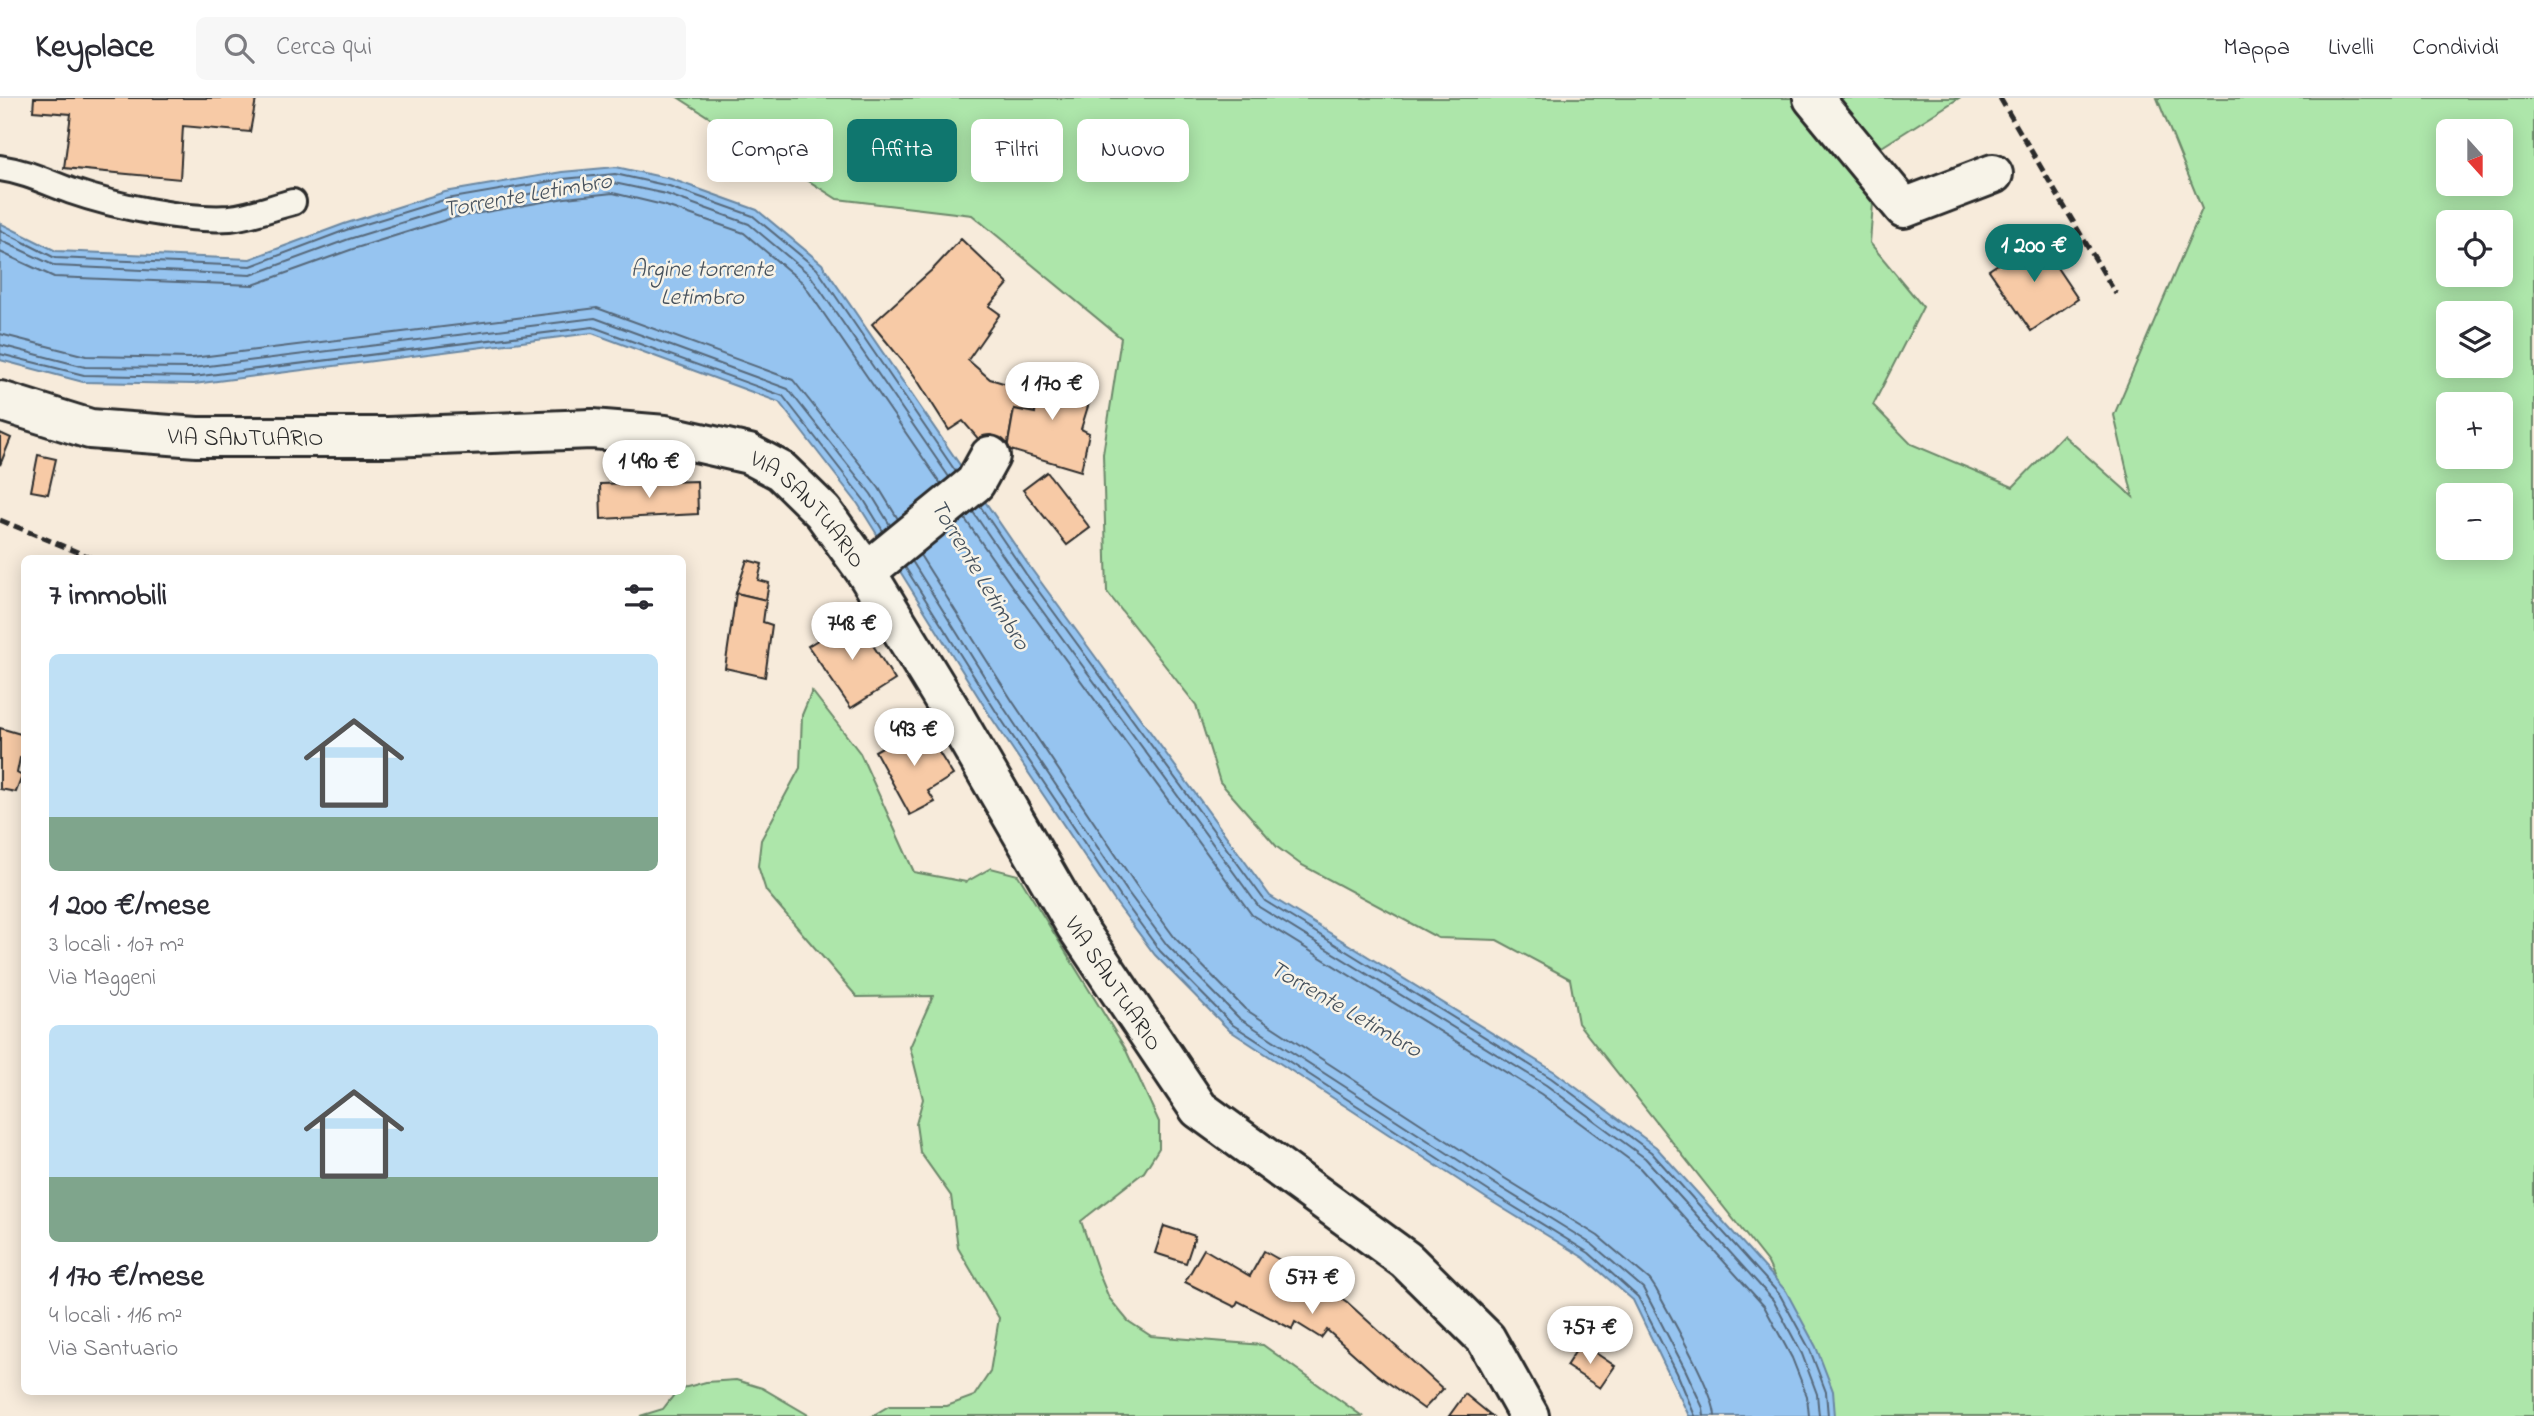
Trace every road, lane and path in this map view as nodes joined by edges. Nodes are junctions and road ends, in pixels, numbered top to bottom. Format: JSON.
{"nodes":[{"id":1,"x":1813,"y":98,"type":"edge"},
{"id":2,"x":0,"y":168,"type":"edge"},
{"id":3,"x":1993,"y":174,"type":"dead end"},
{"id":4,"x":293,"y":202,"type":"dead end"},
{"id":5,"x":0,"y":401,"type":"edge"},
{"id":6,"x":983,"y":469,"type":"dead end"},
{"id":7,"x":875,"y":564,"type":"junction"},
{"id":8,"x":1529,"y":1416,"type":"edge"}],
"edges":[{"from":1,"to":3,"type":"main road"},
{"from":2,"to":4,"type":"lane"},
{"from":5,"to":7,"type":"main road","name":"VIA SANTUARIO"},
{"from":6,"to":7,"type":"main road"},
{"from":7,"to":8,"type":"main road","name":"VIA SANTUARIO"}]}
